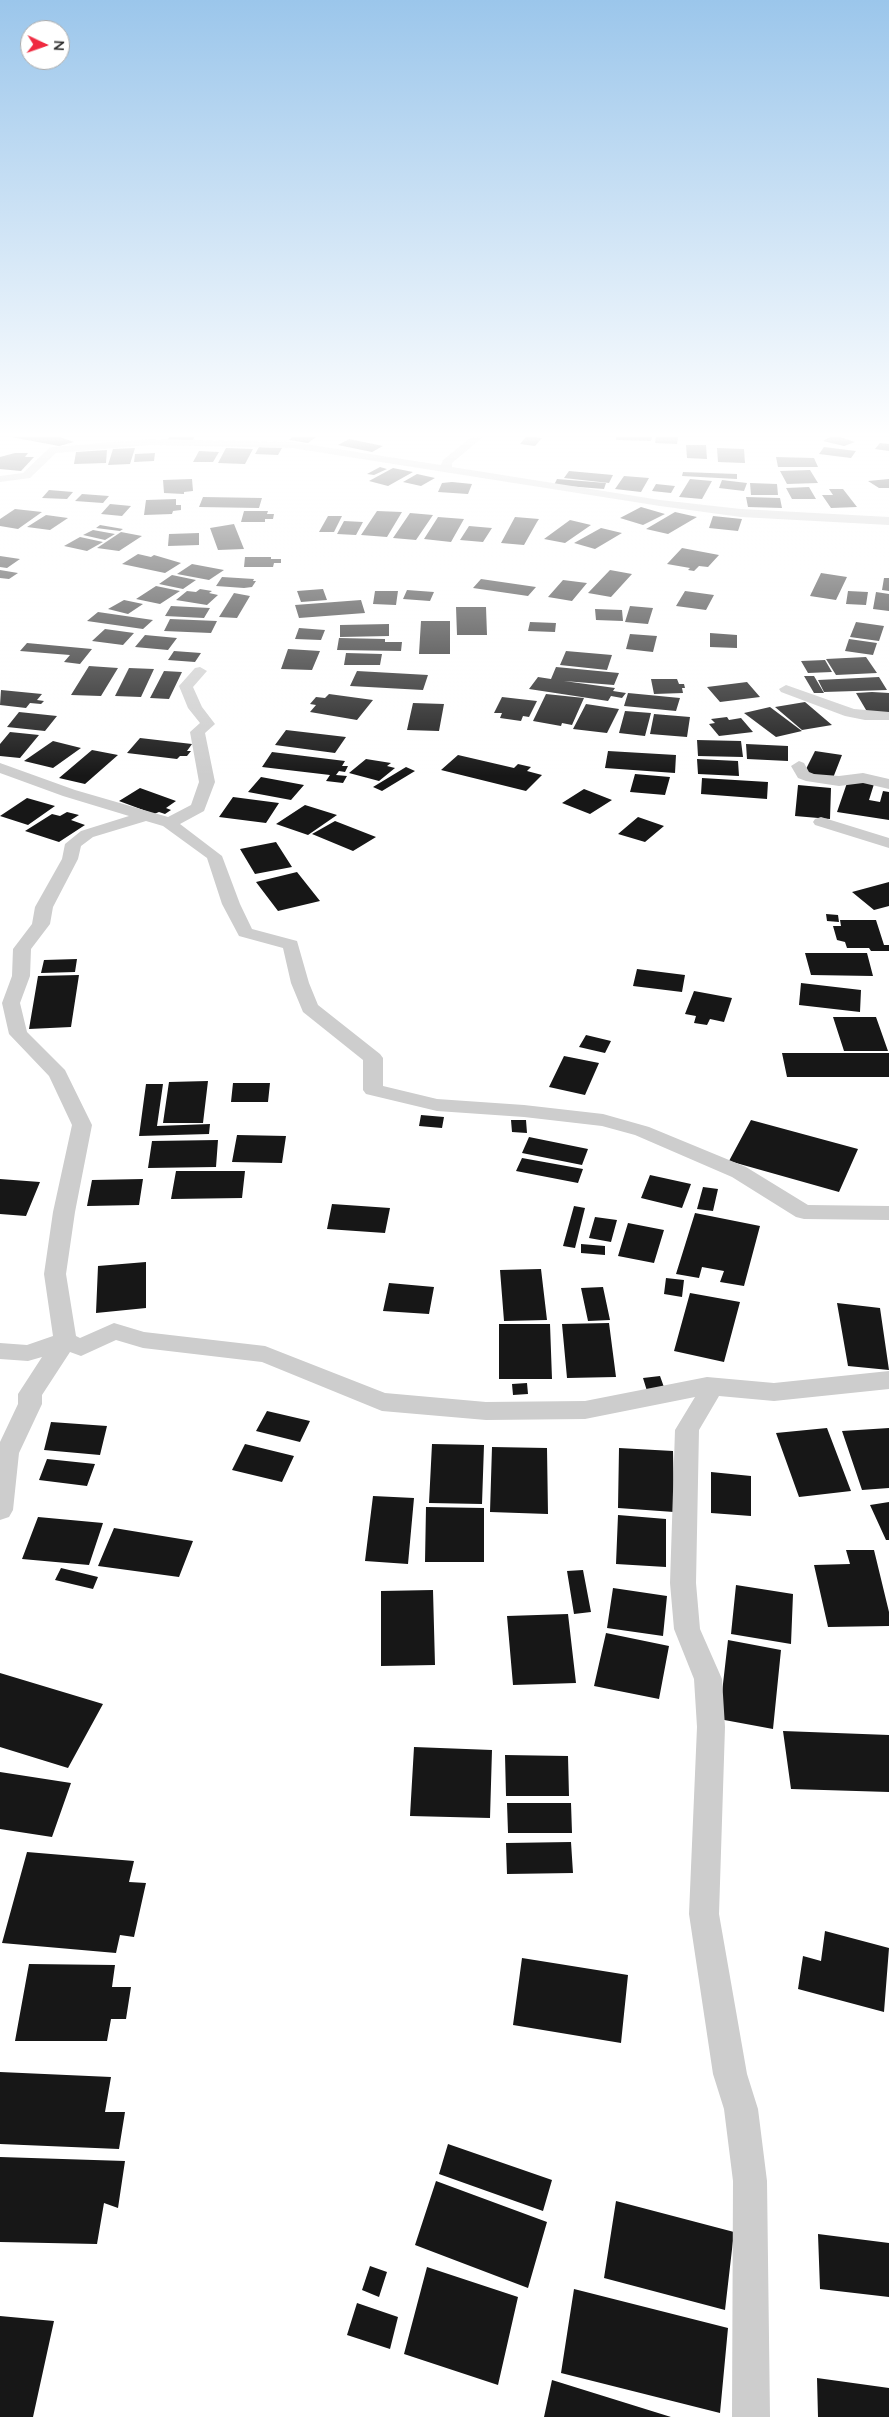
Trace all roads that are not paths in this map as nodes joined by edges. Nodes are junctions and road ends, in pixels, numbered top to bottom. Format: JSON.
{"nodes":[{"id":1,"x":200,"y":671,"type":"dead end"},
{"id":2,"x":786,"y":689,"type":"dead end"},
{"id":3,"x":889,"y":716,"type":"edge"},
{"id":4,"x":799,"y":766,"type":"dead end"},
{"id":5,"x":0,"y":768,"type":"edge"},
{"id":6,"x":889,"y":784,"type":"edge"},
{"id":7,"x":143,"y":817,"type":"junction"},
{"id":8,"x":821,"y":822,"type":"dead end"},
{"id":9,"x":168,"y":824,"type":"junction"},
{"id":10,"x":889,"y":843,"type":"edge"},
{"id":11,"x":889,"y":1213,"type":"edge"},
{"id":12,"x":65,"y":1341,"type":"junction"},
{"id":13,"x":0,"y":1351,"type":"edge"},
{"id":14,"x":889,"y":1380,"type":"edge"},
{"id":15,"x":707,"y":1386,"type":"junction"},
{"id":16,"x":0,"y":1510,"type":"edge"},
{"id":17,"x":751,"y":2417,"type":"edge"}],
"edges":[{"from":1,"to":9,"type":"street"},
{"from":2,"to":3,"type":"street"},
{"from":4,"to":6,"type":"street"},
{"from":5,"to":7,"type":"street"},
{"from":7,"to":9,"type":"street"},
{"from":7,"to":12,"type":"street"},
{"from":8,"to":10,"type":"street"},
{"from":9,"to":11,"type":"street"},
{"from":12,"to":13,"type":"street"},
{"from":12,"to":15,"type":"street"},
{"from":12,"to":16,"type":"street"},
{"from":14,"to":15,"type":"street"},
{"from":15,"to":17,"type":"street"}]}
